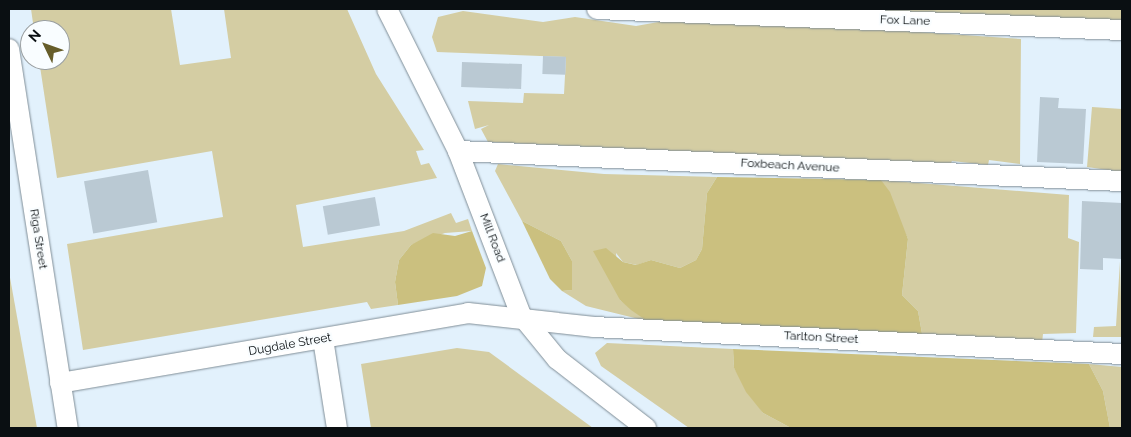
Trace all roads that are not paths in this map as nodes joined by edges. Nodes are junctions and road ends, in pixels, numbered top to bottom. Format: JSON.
{"nodes":[{"id":1,"x":387,"y":9,"type":"edge"},
{"id":2,"x":597,"y":9,"type":"edge"},
{"id":3,"x":1122,"y":30,"type":"edge"},
{"id":4,"x":9,"y":49,"type":"edge"},
{"id":5,"x":458,"y":151,"type":"junction"},
{"id":6,"x":1122,"y":182,"type":"edge"},
{"id":7,"x":521,"y":315,"type":"junction"},
{"id":8,"x":323,"y":339,"type":"junction"},
{"id":9,"x":1122,"y":354,"type":"edge"},
{"id":10,"x":60,"y":383,"type":"junction"},
{"id":11,"x":68,"y":428,"type":"edge"},
{"id":12,"x":337,"y":428,"type":"edge"},
{"id":13,"x":646,"y":428,"type":"edge"}],
"edges":[{"from":1,"to":5,"type":"street","name":"Mill Road"},
{"from":2,"to":3,"type":"street","name":"Fox Lane"},
{"from":4,"to":10,"type":"street","name":"Riga Street"},
{"from":5,"to":6,"type":"street","name":"Foxbeach Avenue"},
{"from":5,"to":7,"type":"street","name":"Mill Road"},
{"from":7,"to":8,"type":"street","name":"Dugdale Street"},
{"from":7,"to":9,"type":"street","name":"Tarlton Street"},
{"from":7,"to":13,"type":"street","name":"Mill Road"},
{"from":8,"to":10,"type":"street","name":"Dugdale Street"},
{"from":8,"to":12,"type":"street"},
{"from":10,"to":11,"type":"street","name":"Riga Street"}]}
